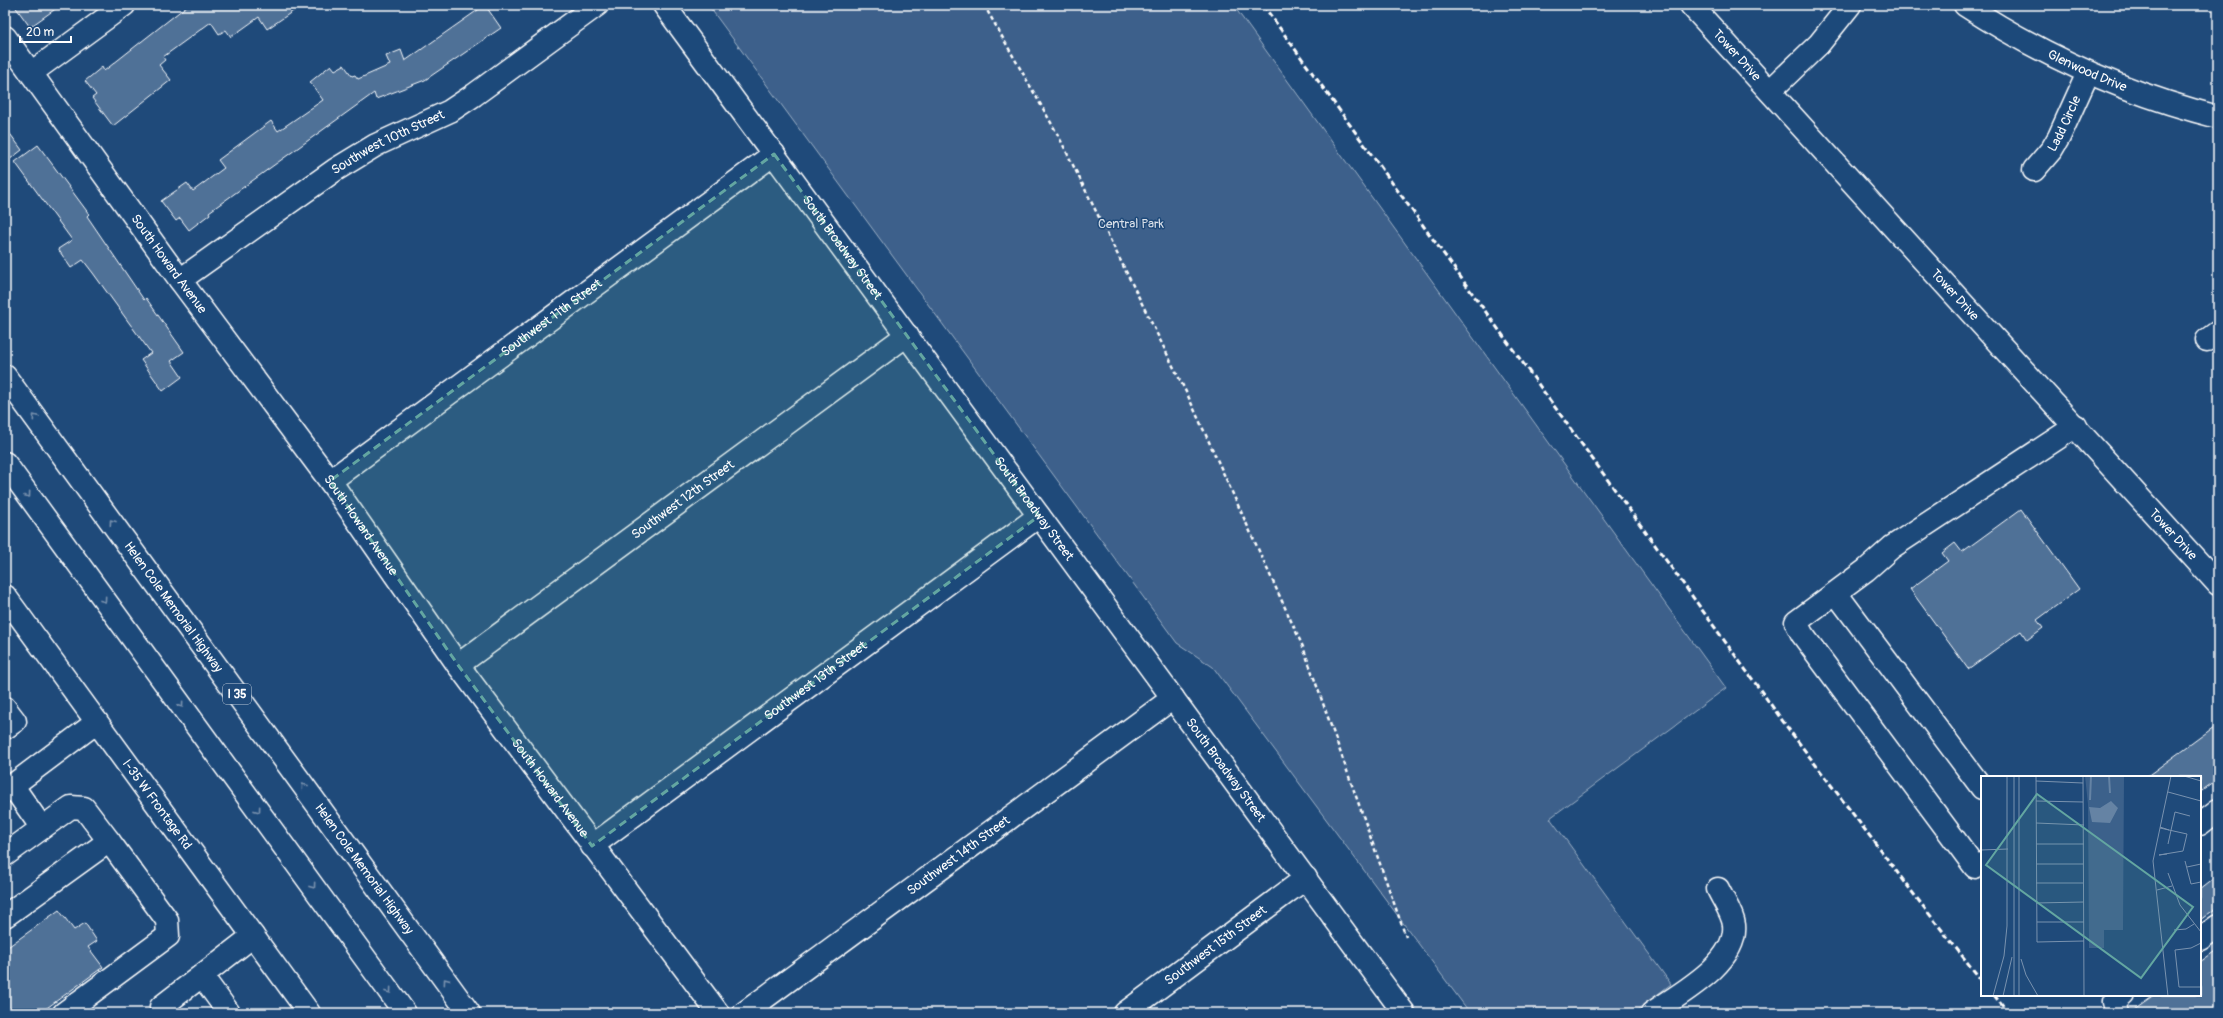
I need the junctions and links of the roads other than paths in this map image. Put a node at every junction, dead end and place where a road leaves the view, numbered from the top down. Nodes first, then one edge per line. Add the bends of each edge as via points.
1 (124, 5) edge
2 (597, 5) edge
3 (664, 5) edge
4 (1691, 5) edge
5 (1850, 5) edge
6 (1965, 5) edge
7 (5, 37) edge
8 (31, 73) junction
9 (2088, 73) junction
10 (1770, 91) junction
11 (2218, 117) edge
12 (774, 154) junction
13 (2034, 170) dead end
14 (180, 280) junction
15 (907, 335) junction
16 (5, 376) edge
17 (2076, 426) junction
18 (5, 463) edge
19 (330, 481) junction
20 (1040, 516) junction
21 (2218, 584) edge
22 (1836, 593) junction
23 (5, 596) edge
24 (458, 665) junction
25 (1173, 698) junction
26 (5, 708) edge
27 (97, 722) junction
28 (5, 728) edge
29 (1981, 787) edge
30 (9, 788) edge
31 (2218, 810) edge
32 (2201, 823) edge
33 (42, 828) junction
34 (109, 841) junction
35 (592, 846) junction
36 (5, 855) edge
37 (1981, 864) edge
38 (1306, 878) junction
39 (1718, 889) dead end
40 (5, 916) edge
41 (2218, 926) edge
42 (253, 936) junction
43 (2201, 938) edge
44 (202, 976) junction
45 (2122, 996) edge
46 (64, 1013) edge
47 (166, 1013) edge
48 (229, 1013) edge
49 (309, 1013) edge
50 (406, 1013) edge
51 (469, 1013) edge
52 (718, 1013) edge
53 (744, 1013) edge
54 (1125, 1013) edge
55 (1404, 1013) edge
56 (1652, 1013) edge
57 (2117, 1013) edge

1 - 8 main road
2 - 14 main road, Southwest 10th Street via 450,111 376,145 334,170
3 - 12 main road, South Broadway Street
4 - 10 main road, Tower Drive
5 - 10 main road via 1819,44
6 - 9 main road, Glenwood Drive via 2044,52
7 - 8 main road, South Howard Avenue
8 - 14 main road, South Howard Avenue
9 - 11 main road, Glenwood Drive via 2184,108
9 - 13 main road, Ladd Circle via 2059,137
10 - 17 main road, Tower Drive
12 - 15 main road, South Broadway Street
12 - 19 main road, Southwest 11th Street
14 - 19 main road, South Howard Avenue
15 - 20 main road, South Broadway Street
15 - 24 main road, Southwest 12th Street
51 -> 16 main road, Helen Cole Memorial Highway / I 35
17 - 21 main road, Tower Drive
17 - 22 main road via 1892,547
18 -> 50 main road
19 - 24 main road, South Howard Avenue
20 - 25 main road, South Broadway Street
20 - 35 main road, Southwest 13th Street
22 - 29 main road
22 - 37 main road via 1796,622 1802,634 1975,867
23 - 27 main road, I-35 W Frontage Rd
24 - 35 main road, South Howard Avenue
25 - 38 main road, South Broadway Street
25 - 53 main road, Southwest 14th Street
26 - 28 main road via 15,721
27 - 30 main road
27 - 42 main road, I-35 W Frontage Rd
30 - 33 main road
31 - 32 main road
33 - 34 main road via 71,807 84,808
33 - 36 main road
34 - 40 main road
34 - 46 main road via 167,920 168,936
35 - 52 main road, South Howard Avenue
38 - 54 main road, Southwest 15th Street
38 - 55 main road, South Broadway Street
39 - 56 main road via 1734,923 1735,933 1731,946 1723,960
41 - 43 main road
42 - 44 main road
42 - 49 main road, I-35 W Frontage Rd
44 - 47 main road via 161,1007
44 - 48 main road
45 - 57 main road via 2114,1002

